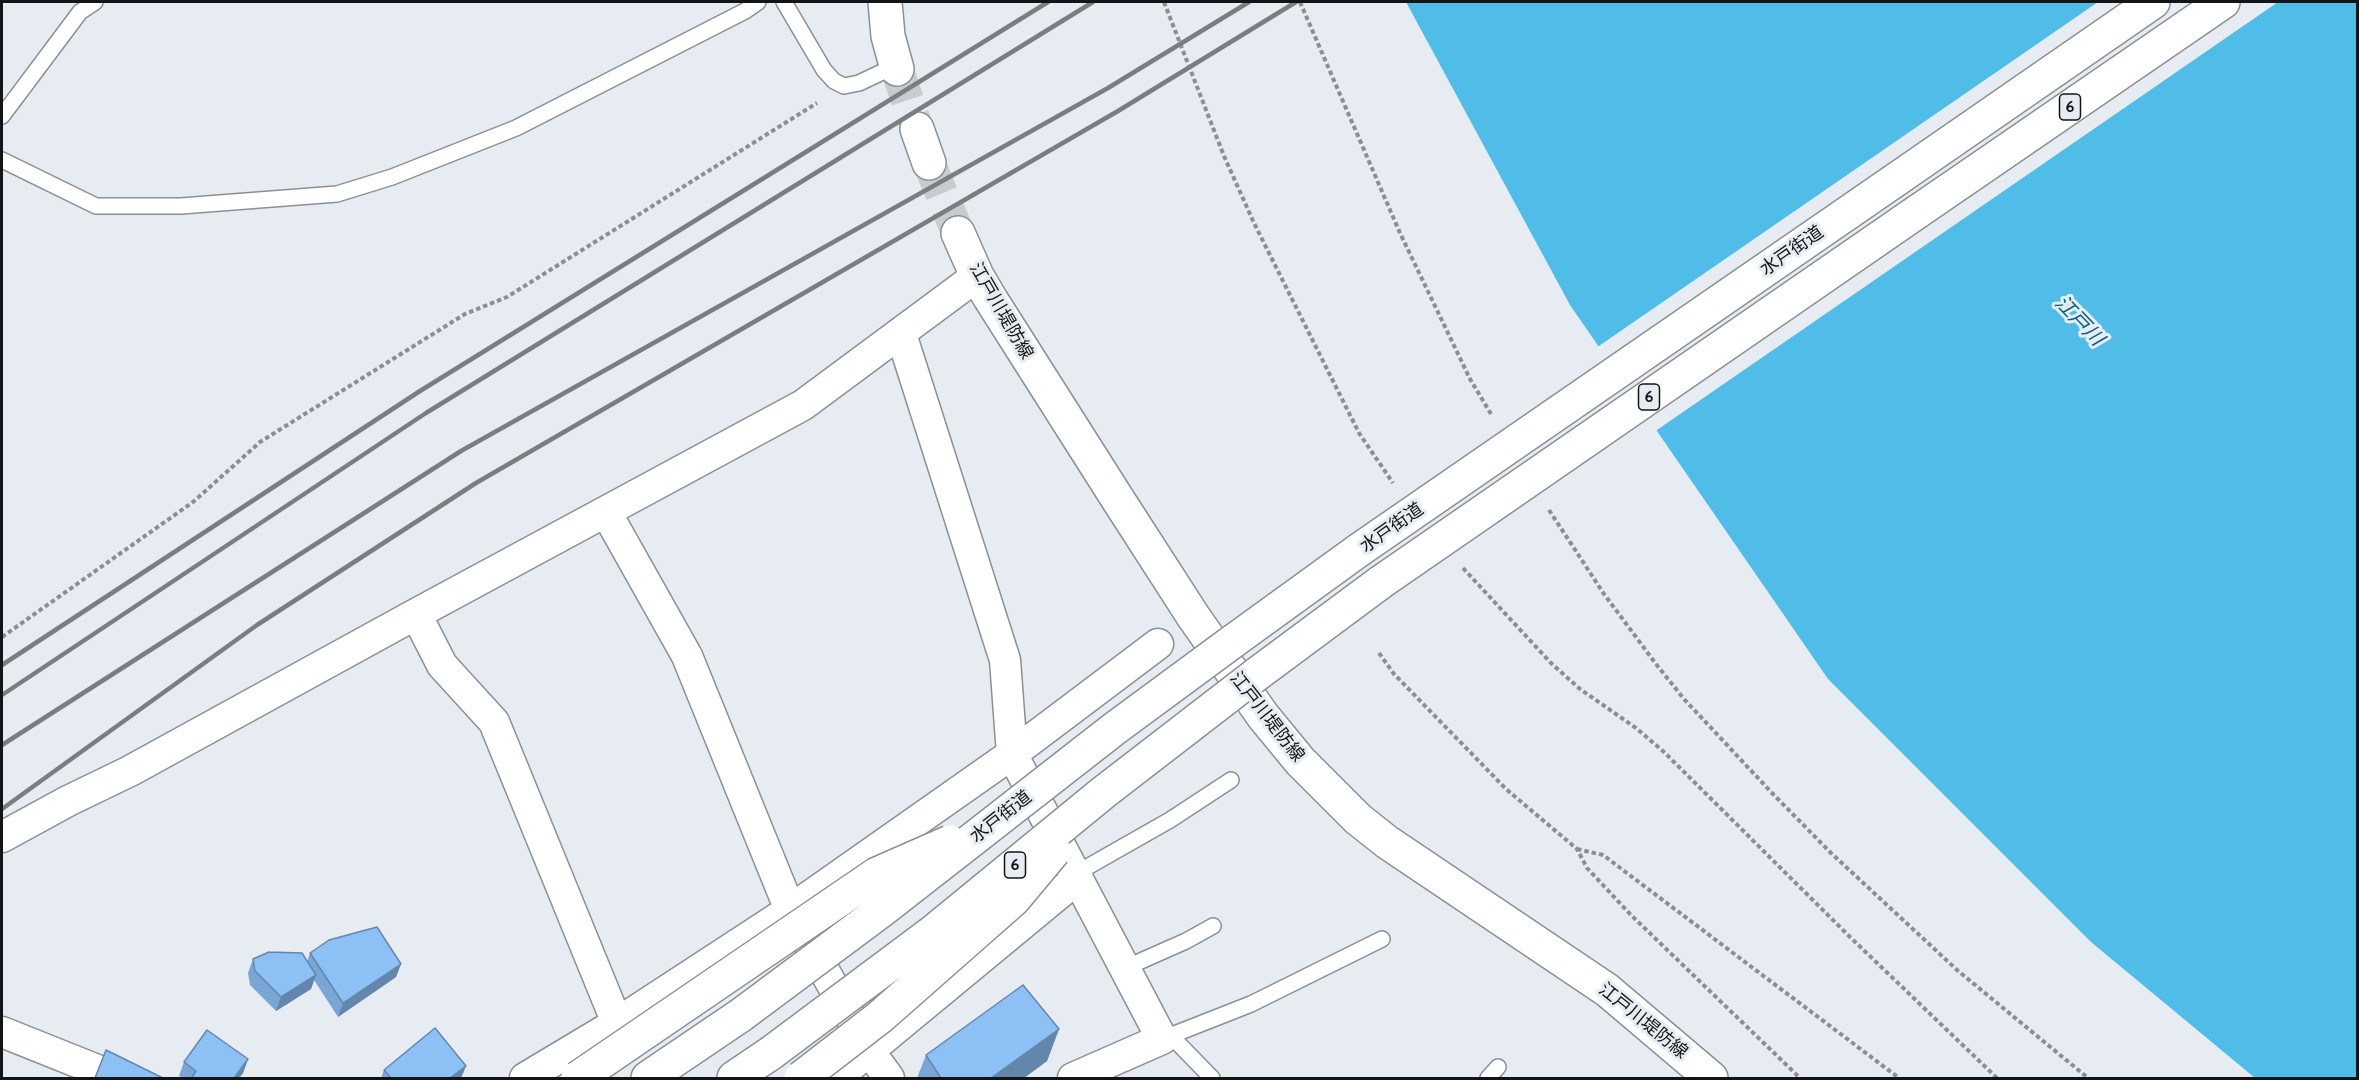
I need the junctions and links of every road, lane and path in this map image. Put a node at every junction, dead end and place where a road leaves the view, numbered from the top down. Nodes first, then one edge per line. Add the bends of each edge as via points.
1 (95, 2) edge
2 (758, 2) edge
3 (784, 2) edge
4 (885, 2) edge
5 (1164, 2) edge
6 (1300, 2) edge
7 (2153, 2) edge
8 (2223, 2) edge
9 (896, 67) joint
10 (844, 86) junction
11 (2, 116) edge
12 (917, 129) tunnel mouth
13 (2, 160) edge
14 (929, 163) tunnel mouth
15 (958, 233) tunnel mouth
16 (977, 276) junction
17 (901, 334) junction
18 (1494, 419) dead end
19 (1396, 487) dead end
20 (1547, 507) dead end
21 (606, 512) junction
22 (1459, 564) dead end
23 (416, 614) junction
24 (2, 638) edge
25 (1158, 644) dead end
26 (1379, 653) dead end
27 (1012, 754) junction
28 (1231, 780) dead end
29 (1104, 792) junction
30 (995, 822) junction
31 (2, 837) edge
32 (1577, 849) junction
33 (1076, 876) junction
34 (790, 910) junction
35 (1213, 926) dead end
36 (1382, 939) dead end
37 (1125, 968) junction
38 (617, 1023) junction
39 (2, 1032) edge
40 (1166, 1037) junction
41 (870, 1052) junction
42 (117, 1078) edge
43 (525, 1078) edge
44 (578, 1078) edge
45 (648, 1078) edge
46 (734, 1078) edge
47 (801, 1078) edge
48 (836, 1078) edge
49 (890, 1078) edge
50 (1073, 1078) edge
51 (1212, 1078) edge
52 (1711, 1078) edge
53 (1800, 1078) edge
54 (1899, 1078) edge
55 (1997, 1078) edge
56 (2088, 1078) edge

1 - 11 lane via 80,12
2 - 13 lane via 516,128 392,177 337,194 181,206 96,206
3 - 10 lane via 824,69
4 - 9 main road
5 - 19 path via 1254,223 1359,433
6 - 18 path via 1400,233 1470,380
7 - 30 main road, 水戸街道 / 6, bridge via 1359,550
8 - 29 main road, 6, bridge via 1381,582
9 - 10 lane
10 - 24 path via 507,297 465,314 260,442 193,502
12 - 14 main road
15 - 16 main road, 江戸川堤防線
16 - 17 street
16 - 52 main road, 江戸川堤防線 via 1193,616 1263,716 1300,760 1358,819 1387,842 1607,990
17 - 21 street via 804,405
17 - 27 street via 1005,660
20 - 56 path via 1656,664 1764,784 1831,853 1957,970
21 - 23 street
21 - 34 street via 687,656
22 - 55 path via 1551,663 1664,752
23 - 31 street
23 - 38 street via 442,665 494,722
25 - 27 street
26 - 32 path via 1394,674 1506,789
27 - 33 street
27 - 34 street
28 - 33 lane
29 - 46 main road, 6, bridge via 933,932
29 - 47 main road, bridge via 1014,899 880,1017
30 - 44 main road, bridge via 877,874
30 - 45 main road, 水戸街道 / 6, bridge via 741,1015
32 - 53 path via 1587,868 1631,915
32 - 54 path via 1602,855
33 - 37 street
33 - 41 street
34 - 38 street
34 - 41 street
35 - 37 lane
36 - 40 lane via 1251,1004
37 - 40 street
38 - 43 street
39 - 42 street
40 - 50 street
40 - 51 lane
41 - 48 street
41 - 49 street

